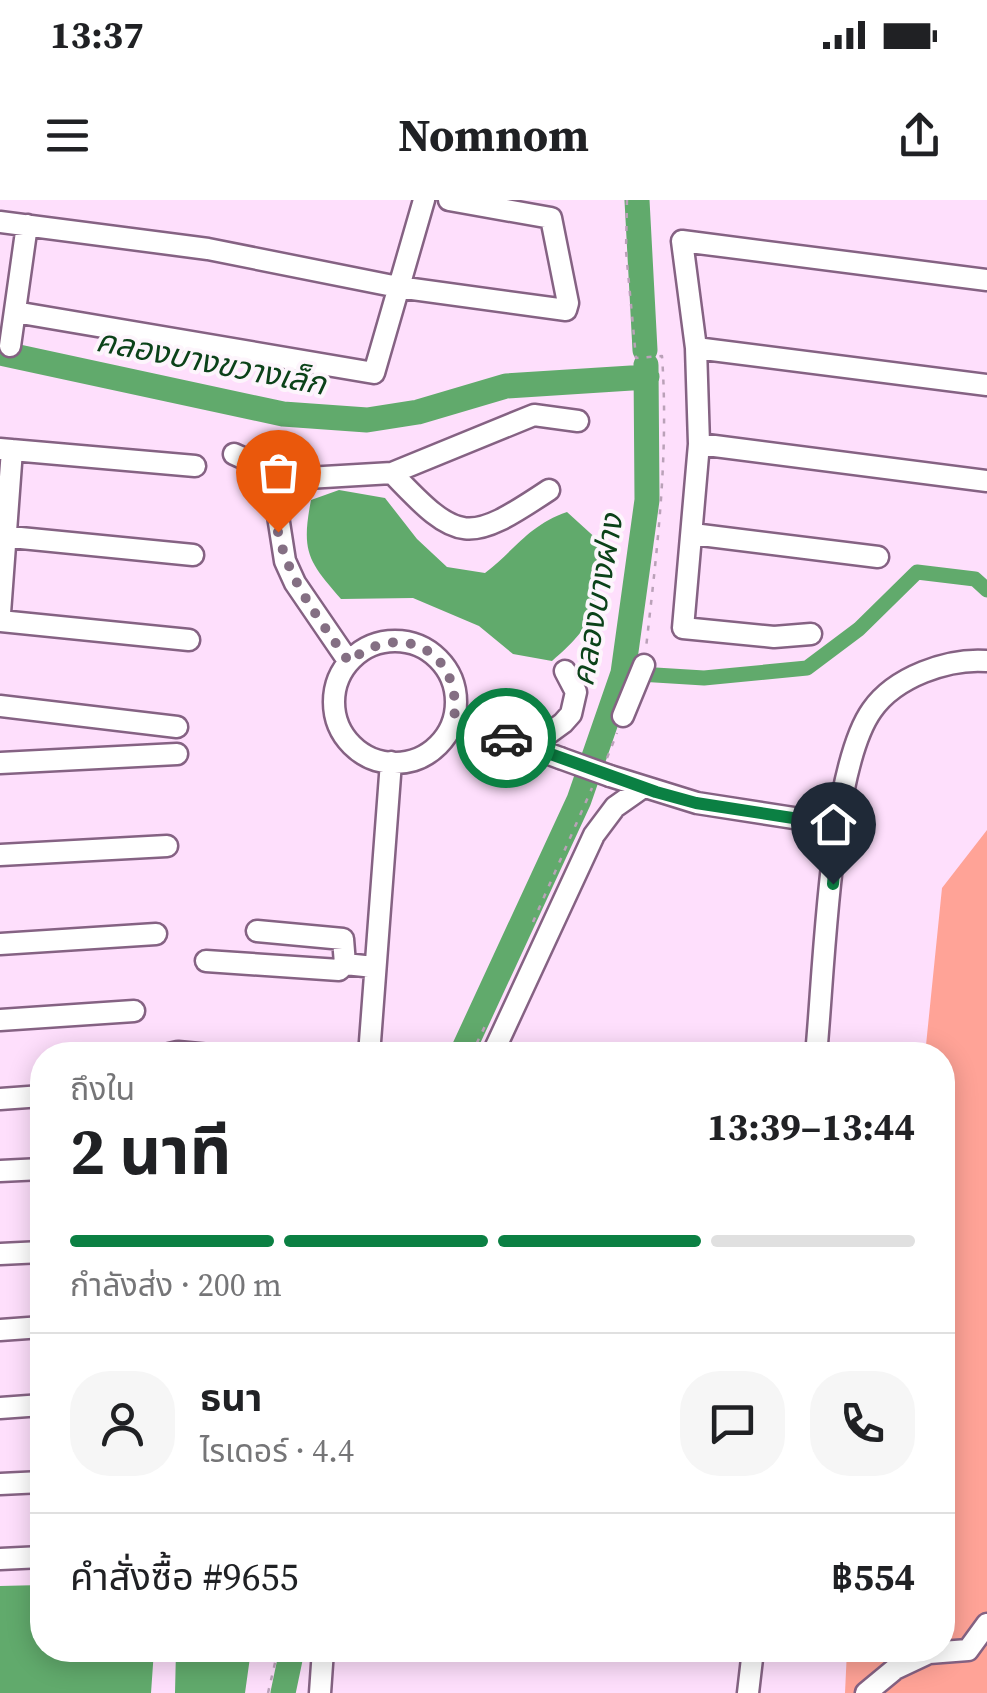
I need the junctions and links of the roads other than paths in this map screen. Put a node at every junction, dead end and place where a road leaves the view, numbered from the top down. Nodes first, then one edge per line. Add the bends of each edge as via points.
1 (424, 200) edge
2 (448, 200) edge
3 (0, 222) edge
4 (27, 225) junction
5 (987, 280) edge
6 (398, 286) junction
7 (15, 312) junction
8 (10, 346) dead end
9 (696, 348) junction
10 (987, 385) edge
11 (578, 422) dead end
12 (699, 444) junction
13 (6, 450) edge
14 (234, 454) dead end
15 (195, 466) dead end
16 (392, 473) junction
17 (987, 481) edge
18 (296, 482) junction
19 (549, 490) dead end
20 (693, 534) junction
21 (3, 536) edge
22 (193, 555) dead end
23 (878, 557) dead end
24 (0, 613) edge
25 (0, 621) edge
26 (811, 634) dead end
27 (189, 640) dead end
28 (987, 661) edge
29 (349, 662) junction
30 (644, 665) road end
31 (565, 671) dead end
32 (0, 706) edge
33 (623, 716) road end
34 (454, 719) junction
35 (177, 726) dead end
36 (530, 747) junction
37 (177, 754) dead end
38 (391, 762) junction
39 (0, 763) edge
40 (642, 788) junction
41 (838, 825) junction
42 (167, 846) dead end
43 (0, 855) edge
44 (257, 932) dead end
45 (156, 934) dead end
46 (0, 944) edge
47 (206, 961) dead end
48 (345, 964) junction
49 (374, 966) junction
50 (134, 1012) dead end
51 (0, 1020) edge
52 (370, 1042) edge
53 (498, 1042) edge
54 (817, 1042) edge
55 (30, 1097) edge
56 (0, 1100) edge
57 (30, 1170) edge
58 (0, 1171) edge
59 (30, 1253) edge
60 (0, 1254) edge
61 (30, 1329) edge
62 (0, 1330) edge
63 (30, 1406) edge
64 (0, 1408) edge
65 (30, 1483) edge
66 (0, 1484) edge
67 (30, 1558) edge
68 (0, 1559) edge
69 (987, 1624) edge
70 (955, 1651) edge
71 (322, 1662) edge
72 (752, 1662) edge
73 (910, 1662) edge
74 (320, 1693) edge
75 (748, 1693) edge
76 (866, 1693) edge

1 - 6 street
2 - 6 street via 551,218 566,310
3 - 4 street
4 - 6 street via 208,249
4 - 7 street
5 - 9 street via 682,241
6 - 7 street via 378,368 368,374
7 - 8 street
9 - 10 street
9 - 12 street
11 - 16 street via 549,416 518,420
12 - 17 street
12 - 20 street
13 - 15 street
13 - 21 street
14 - 18 street
16 - 18 street
16 - 19 street via 430,513 474,529 499,524
18 - 29 street via 278,516 285,561
20 - 23 street
20 - 26 street via 683,628
21 - 22 street
21 - 24 street
25 - 27 street
28 - 41 street via 912,677 872,709 855,742
29 - 34 street via 380,643 416,645 432,654 453,683
29 - 38 street via 334,697 336,716 356,748
30 - 33 street
31 - 36 street via 576,692 571,714
32 - 35 street
34 - 36 street
34 - 38 street via 430,752
36 - 40 street, bridge
37 - 39 street
38 - 49 street
40 - 41 street
40 - 53 street via 615,807 594,836
41 - 54 street
42 - 43 street
44 - 48 street via 343,939
45 - 46 street
47 - 48 street via 320,971
48 - 49 street
49 - 52 street
50 - 51 street
55 - 56 street
57 - 58 street
59 - 60 street
61 - 62 street
63 - 64 street
65 - 66 street
67 - 68 street
69 - 70 street via 968,1650
71 - 74 street
72 - 75 street
73 - 76 street

